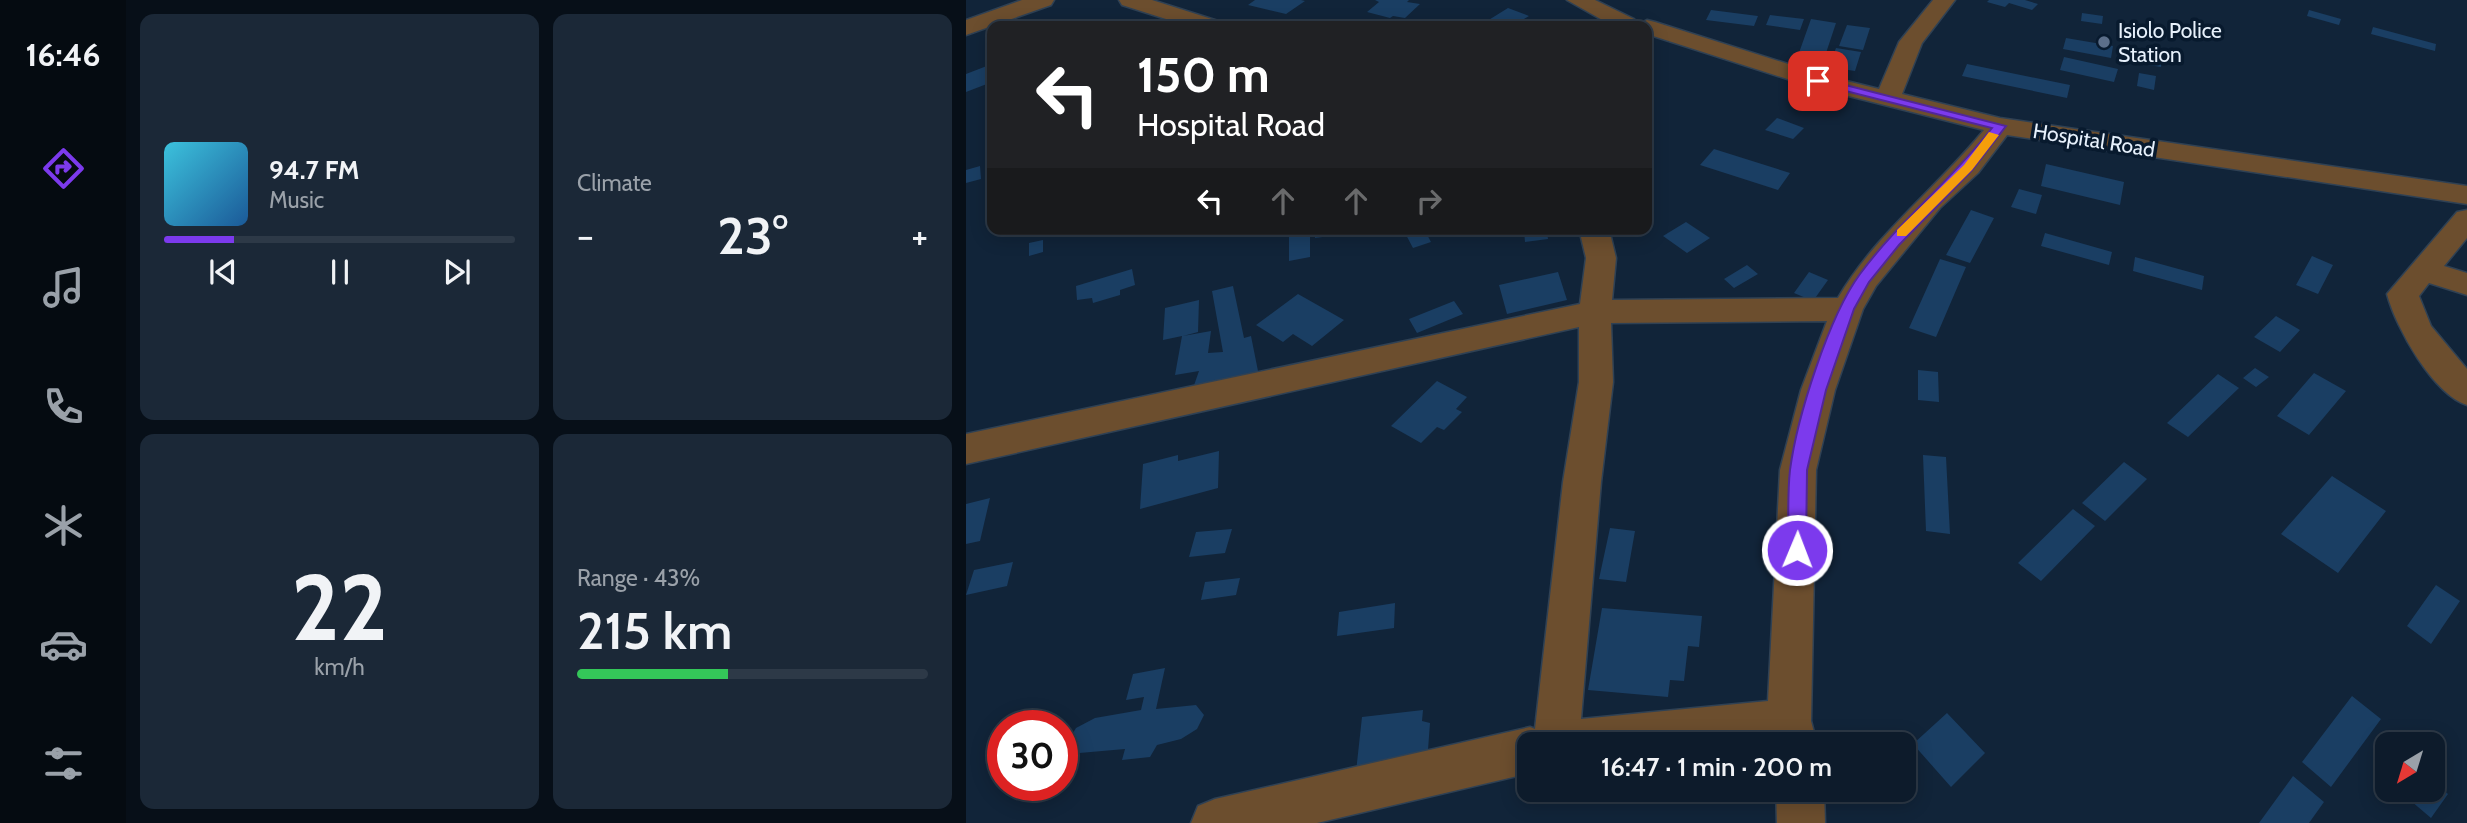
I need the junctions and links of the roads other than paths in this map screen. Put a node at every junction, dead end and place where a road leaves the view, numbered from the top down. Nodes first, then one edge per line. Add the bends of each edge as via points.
1 (1043, 0) edge
2 (1130, 0) edge
3 (1578, 0) edge
4 (1944, 0) edge
5 (1195, 21) edge
6 (1623, 21) edge
7 (966, 28) edge
8 (1652, 31) edge
9 (1888, 97) junction
10 (2000, 126) junction
11 (2467, 195) edge
12 (2467, 219) edge
13 (1595, 235) edge
14 (2423, 270) junction
15 (2467, 284) edge
16 (1847, 309) junction
17 (1595, 312) junction
18 (2467, 391) edge
19 (966, 449) edge
20 (1557, 732) edge
21 (1792, 732) edge
22 (1517, 753) edge
23 (1800, 802) edge
24 (1215, 823) edge
25 (1801, 823) edge

1 - 7 street
2 - 5 street
3 - 6 street, Hospital Road
4 - 9 street via 1911,42
8 - 9 street, Hospital Road
9 - 10 street, Hospital Road
10 - 11 street, Hospital Road
10 - 16 street via 1968,167 1894,241
12 - 14 street
13 - 17 street via 1601,258
14 - 15 street
14 - 18 street via 2403,294 2406,312 2425,344
16 - 17 street
16 - 21 street via 1818,390 1798,470
17 - 19 street
17 - 20 street via 1596,382
22 - 24 street
23 - 25 street

